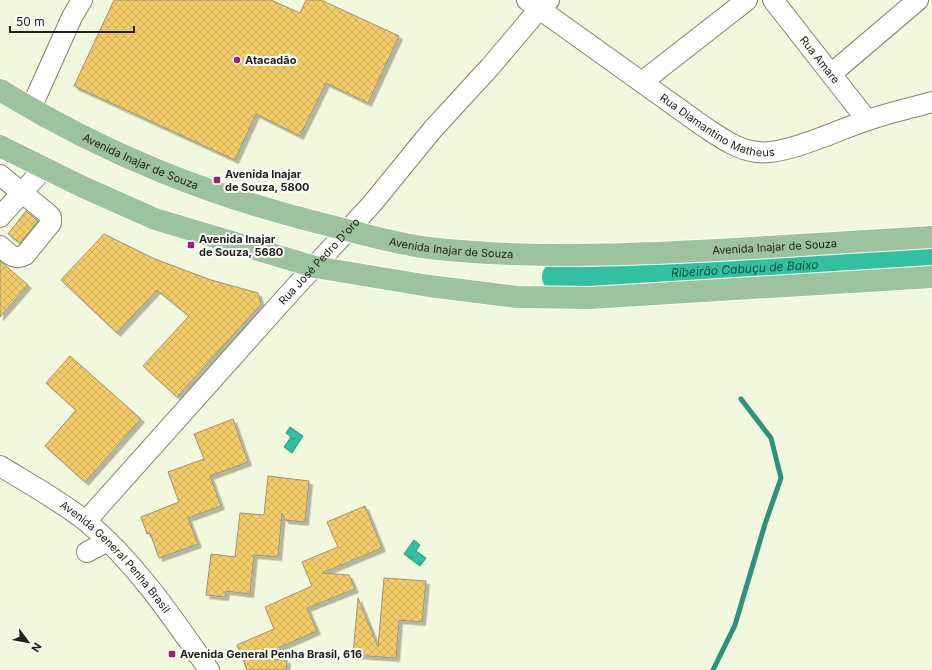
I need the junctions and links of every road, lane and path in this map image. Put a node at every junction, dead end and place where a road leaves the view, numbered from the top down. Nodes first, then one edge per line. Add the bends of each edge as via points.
1 (82, 0) edge
2 (748, 0) edge
3 (773, 0) edge
4 (918, 0) edge
5 (539, 3) edge
6 (831, 74) junction
7 (642, 82) junction
8 (0, 90) edge
9 (932, 102) edge
10 (31, 108) junction
11 (867, 120) junction
12 (0, 146) edge
13 (44, 168) junction
14 (0, 175) edge
15 (22, 192) junction
16 (0, 217) edge
17 (348, 230) junction
18 (932, 237) edge
19 (0, 246) edge
20 (315, 267) junction
21 (932, 276) edge
22 (0, 466) edge
23 (86, 521) junction
24 (108, 541) junction
25 (87, 552) dead end
26 (209, 670) edge

1 - 10 street
2 - 7 street
3 - 6 street, Rua Amare
4 - 6 street
5 - 7 street, Rua Diamantino Matheus
5 - 17 street, Rua José Pedro D'oro via 490,67 433,129
6 - 11 street, Rua Amare
7 - 11 street, Rua Diamantino Matheus via 729,143 758,153 777,151
8 - 10 main road, Avenida Inajar de Souza
9 - 11 street, Rua Diamantino Matheus
10 - 17 main road, Avenida Inajar de Souza via 123,157 176,179 287,216
12 - 13 main road
13 - 15 street
13 - 20 main road via 155,219
14 - 15 street
15 - 16 street
15 - 19 street via 51,217 51,223 21,258 11,256
17 - 18 main road, Avenida Inajar de Souza via 382,240 428,248 594,255
17 - 20 street, Rua José Pedro D'oro
20 - 21 main road via 429,286 517,297 556,298
20 - 23 street, Rua José Pedro D'oro
22 - 23 street, Avenida General Penha Brasil
23 - 24 street, Avenida General Penha Brasil
24 - 25 street
24 - 26 street, Avenida General Penha Brasil via 135,570

